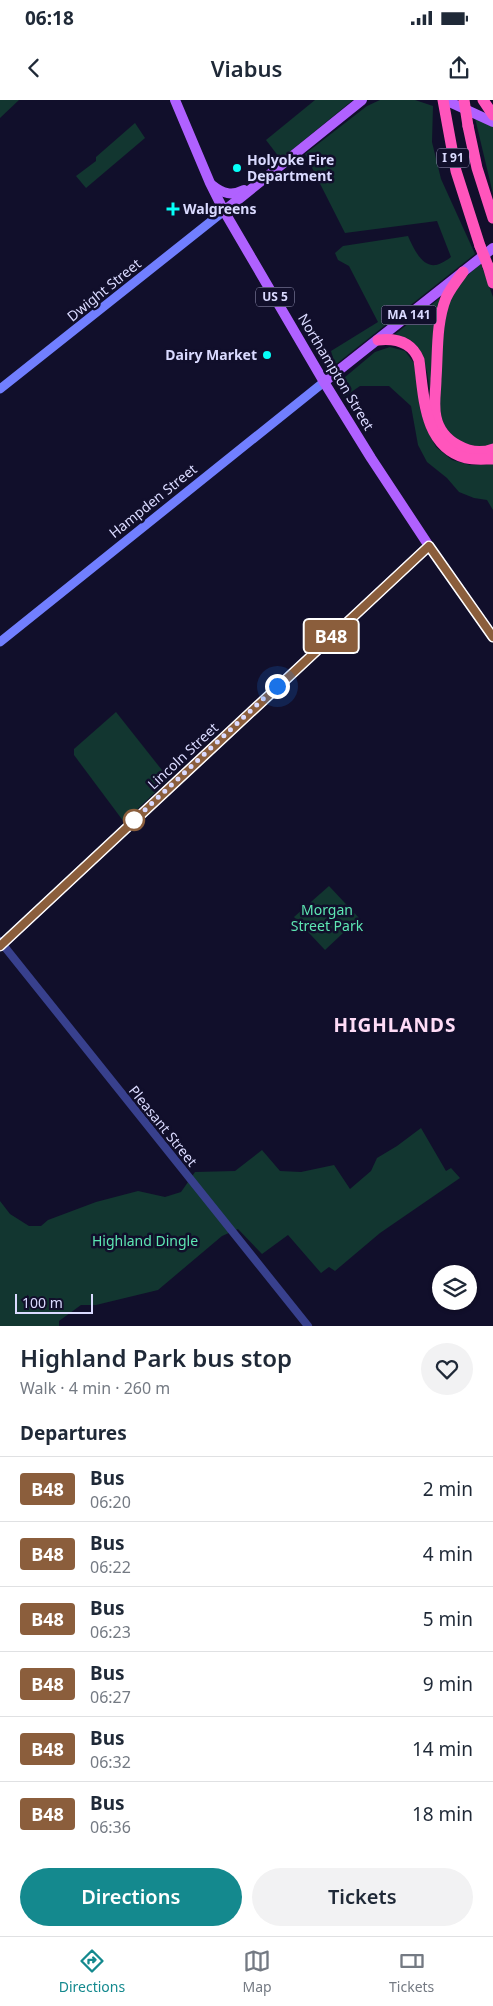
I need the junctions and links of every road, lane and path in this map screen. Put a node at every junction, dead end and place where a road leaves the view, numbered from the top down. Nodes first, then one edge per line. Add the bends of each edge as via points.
1 (175, 100) edge
2 (362, 100) edge
3 (464, 100) edge
4 (484, 102) edge
5 (444, 103) edge
6 (493, 115) edge
7 (493, 122) edge
8 (210, 183) junction
9 (256, 184) junction
10 (224, 211) junction
11 (493, 218) edge
12 (493, 248) edge
13 (463, 272) junction
14 (490, 272) edge
15 (493, 283) edge
16 (378, 340) junction
17 (324, 382) junction
18 (0, 389) edge
19 (493, 449) edge
20 (493, 459) edge
21 (429, 546) junction
22 (493, 637) edge
23 (0, 642) edge
24 (1, 943) edge
25 (308, 1326) edge

1 - 8 main road, Northampton Street / US 5
2 - 9 main road
3 - 11 highway, I 91, bridge via 477,168
4 - 6 highway
5 - 7 main road
5 - 14 highway, I 91, bridge via 456,171
8 - 9 main road via 228,194
8 - 10 main road, Northampton Street / US 5
9 - 10 main road
10 - 17 main road, Northampton Street / US 5
10 - 18 main road, Dwight Street
12 - 13 main road, MA 141
13 - 16 main road, MA 141
13 - 19 highway via 446,298 440,322 435,416 442,432 454,444 472,451
14 - 15 highway
16 - 17 main road, MA 141
16 - 20 highway via 400,340 416,353 428,420 441,443 452,452 468,458
17 - 21 main road, Northampton Street / US 5
17 - 23 main road, Hampden Street / MA 141
21 - 22 main road, US 5
21 - 24 main road, Lincoln Street
24 - 25 street, Pleasant Street

